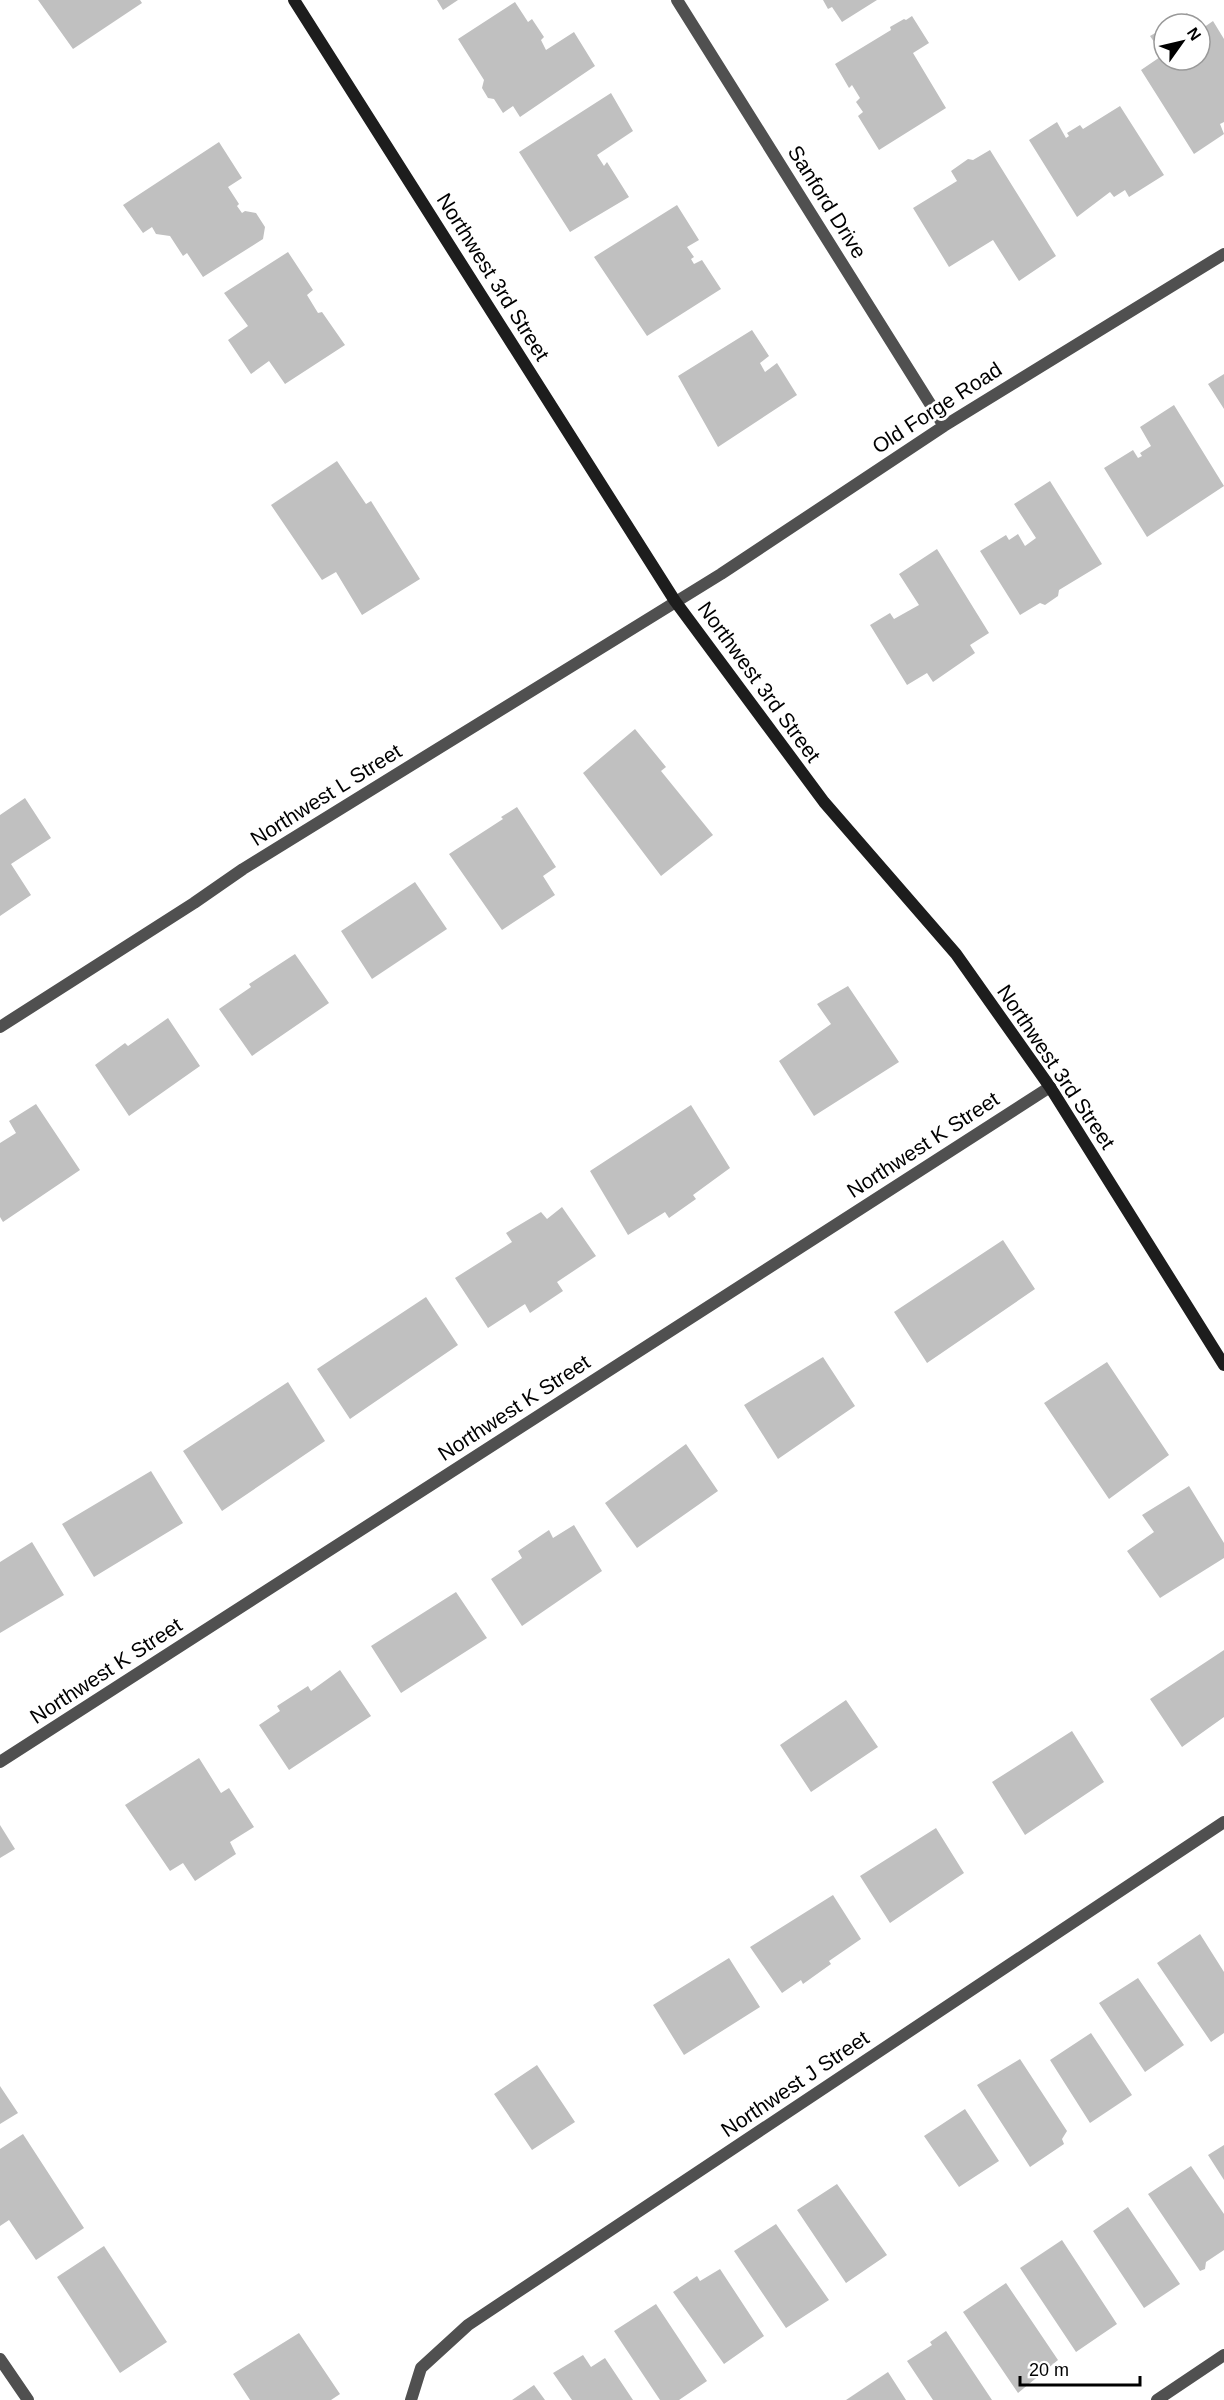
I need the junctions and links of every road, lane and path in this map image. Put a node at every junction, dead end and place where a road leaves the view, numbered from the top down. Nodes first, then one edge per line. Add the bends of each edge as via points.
1 (294, 0) edge
2 (677, 0) edge
3 (1224, 254) edge
4 (944, 426) junction
5 (675, 601) junction
6 (0, 1027) edge
7 (1050, 1087) junction
8 (1224, 1365) edge
9 (0, 1762) edge
10 (1224, 1822) edge
11 (1224, 2355) edge
12 (0, 2359) edge
13 (28, 2400) edge
14 (411, 2400) edge
15 (1157, 2400) edge

1 - 5 street, Northwest 3rd Street
2 - 4 street, Sanford Drive
3 - 4 street, Old Forge Road
4 - 5 street, Old Forge Road
5 - 6 street, Northwest L Street via 243,869
5 - 7 street, Northwest 3rd Street via 824,802 956,954
7 - 8 street, Northwest 3rd Street
7 - 9 street, Northwest K Street
10 - 14 street, Northwest J Street via 468,2325 421,2368
11 - 15 street
12 - 13 street

